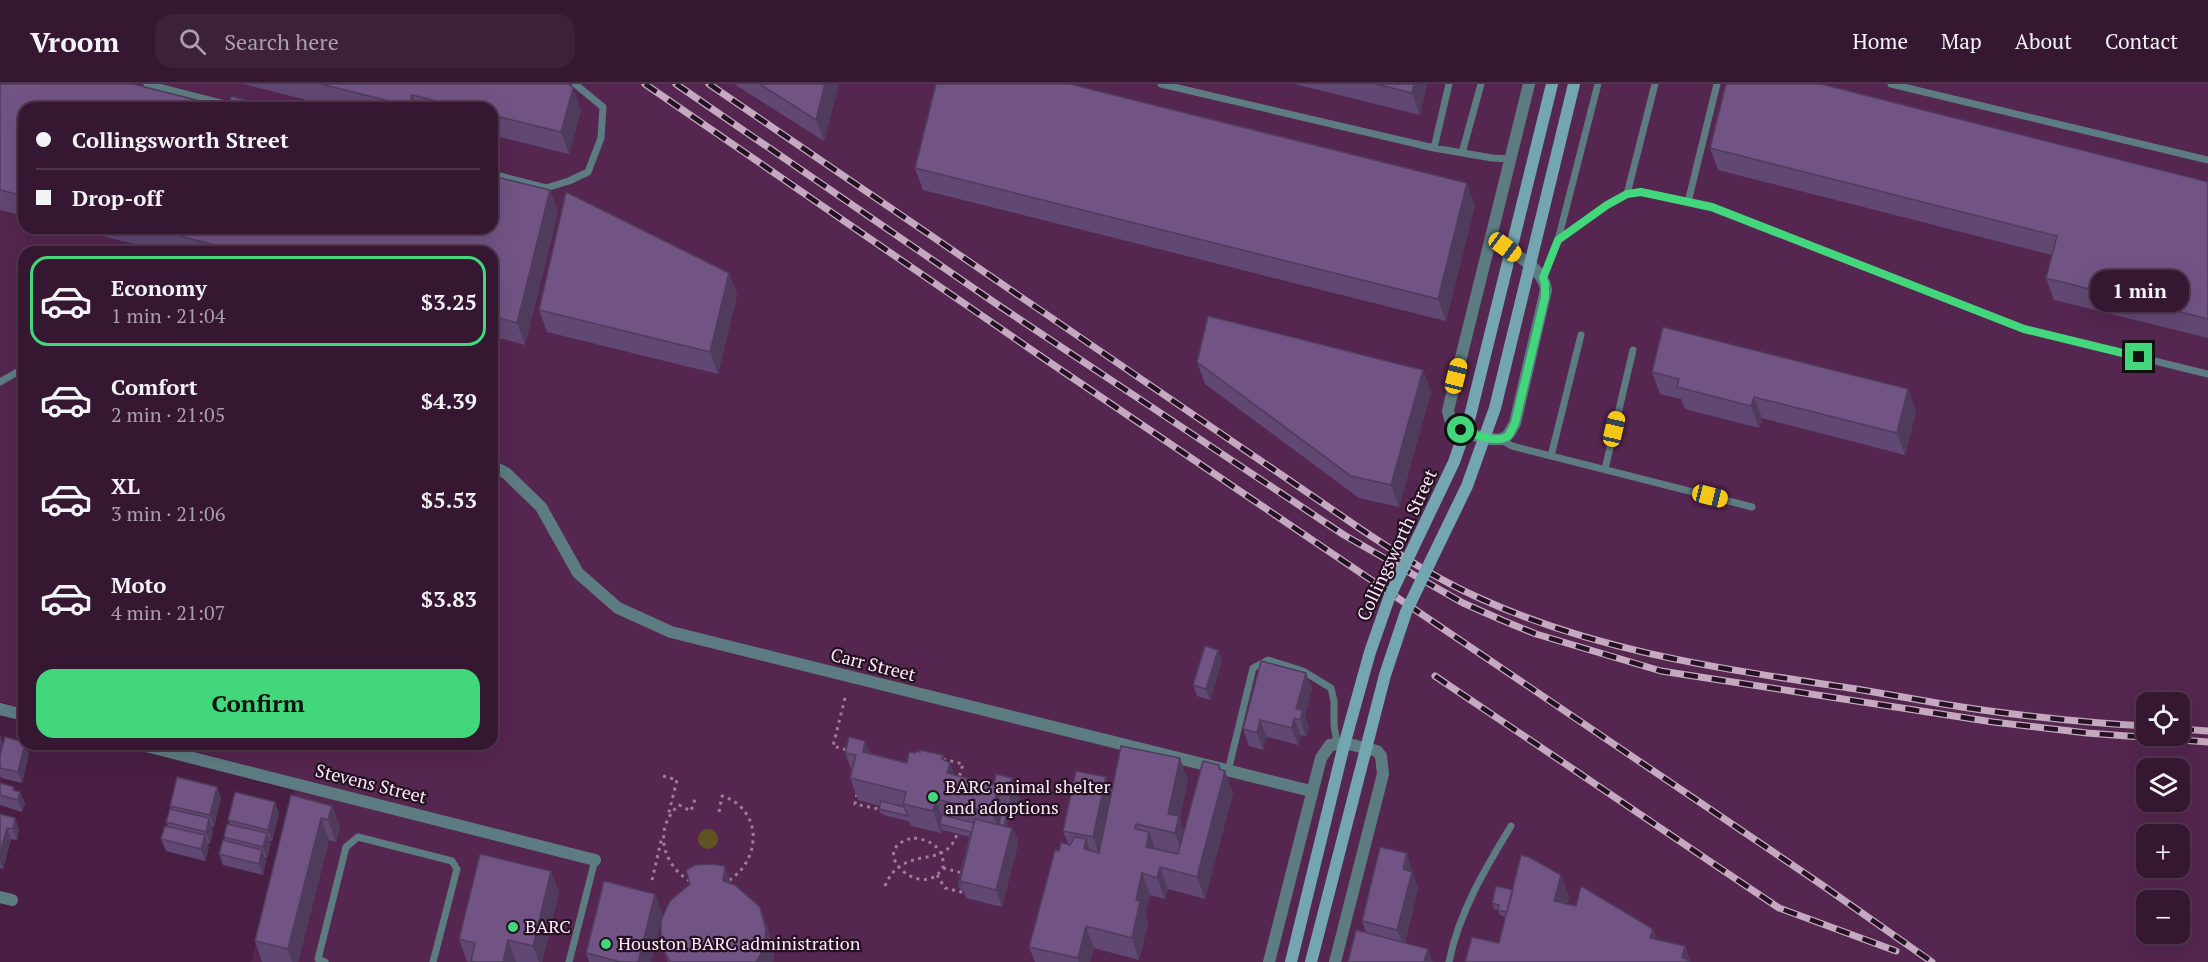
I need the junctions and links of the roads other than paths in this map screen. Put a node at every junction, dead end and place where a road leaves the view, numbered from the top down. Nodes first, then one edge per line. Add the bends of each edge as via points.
1 (147, 84) edge
2 (574, 84) edge
3 (1161, 84) edge
4 (1449, 84) edge
5 (1481, 84) edge
6 (1529, 84) edge
7 (1552, 84) edge
8 (1574, 84) edge
9 (1598, 84) edge
10 (1655, 84) edge
11 (1718, 84) edge
12 (1891, 84) edge
13 (217, 102) edge
14 (1434, 148) junction
15 (1462, 153) junction
16 (1511, 159) junction
17 (2208, 160) edge
18 (498, 176) edge
19 (1627, 194) junction
20 (1688, 202) junction
21 (1558, 240) junction
22 (1490, 244) junction
23 (1543, 278) junction
24 (1581, 335) dead end
25 (1633, 350) dead end
26 (18, 370) edge
27 (2208, 374) edge
28 (0, 382) edge
29 (1501, 440) junction
30 (1551, 456) junction
31 (498, 469) edge
32 (1605, 469) junction
33 (1752, 507) dead end
34 (0, 709) edge
35 (18, 714) edge
36 (1337, 743) junction
37 (162, 750) edge
38 (1228, 771) junction
39 (1311, 792) junction
40 (1511, 826) dead end
41 (595, 860) joint
42 (325, 962) edge
43 (433, 962) edge
44 (569, 962) edge
45 (1269, 962) edge
46 (1291, 962) edge
47 (1311, 962) edge
48 (1335, 962) edge
49 (1449, 962) edge

1 - 13 lane
2 - 18 lane via 603,107 601,138 588,172 546,188
3 - 14 lane
4 - 14 lane
5 - 15 lane
6 - 16 street
7 - 46 main road, Collingsworth Street, bridge via 1470,416 1450,473 1389,598 1370,652
8 - 47 main road, Collingsworth Street, bridge via 1495,408 1467,486 1406,612 1385,675
9 - 21 lane
10 - 19 lane
11 - 20 lane
12 - 17 lane
14 - 15 lane
15 - 16 lane
16 - 22 street
19 - 20 lane via 1641,192
19 - 21 lane
20 - 27 lane via 1712,207 2024,329
21 - 23 lane
22 - 23 street via 1505,247
22 - 29 street via 1448,411 1451,423 1461,430
23 - 29 street via 1545,297 1515,423
24 - 30 lane
25 - 32 lane
26 - 28 lane
29 - 30 lane
30 - 32 lane
31 - 38 street, Carr Street via 541,507 578,573 618,608 671,632
32 - 33 lane
34 - 35 street
36 - 38 lane via 1331,688 1303,671 1268,660 1253,668
36 - 39 street via 1325,750
36 - 48 street via 1377,752 1383,774
37 - 41 street, Stevens Street
38 - 39 street, Carr Street
39 - 45 street
40 - 49 lane via 1477,881
41 - 44 lane
42 - 43 lane via 318,959 346,847 358,837 452,861 457,869

